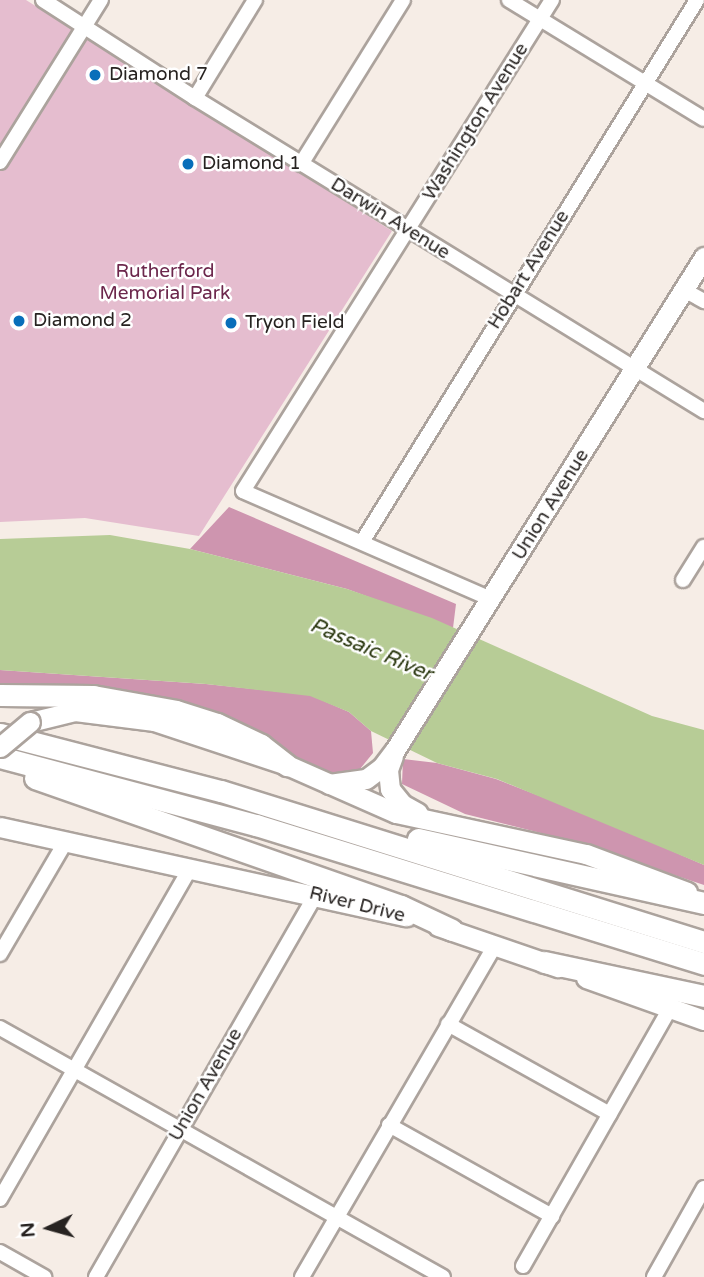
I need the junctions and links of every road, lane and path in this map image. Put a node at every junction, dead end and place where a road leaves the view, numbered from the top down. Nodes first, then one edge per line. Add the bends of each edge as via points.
1 (43, 0) edge
2 (101, 0) edge
3 (255, 0) edge
4 (404, 0) edge
5 (509, 0) edge
6 (552, 0) edge
7 (697, 0) edge
8 (540, 19) junction
9 (85, 26) junction
10 (645, 83) junction
11 (195, 98) junction
12 (704, 119) edge
13 (0, 162) edge
14 (301, 164) junction
15 (409, 230) junction
16 (704, 257) edge
17 (684, 290) junction
18 (513, 294) junction
19 (704, 301) edge
20 (634, 370) junction
21 (704, 411) edge
22 (362, 542) junction
23 (704, 547) edge
24 (683, 580) dead end
25 (491, 599) junction
26 (0, 695) edge
27 (30, 722) junction
28 (0, 736) edge
29 (0, 747) edge
30 (395, 750) junction
31 (0, 757) edge
32 (287, 765) junction
33 (0, 766) edge
34 (325, 784) junction
35 (0, 814) edge
36 (299, 815) junction
37 (0, 827) edge
38 (461, 829) junction
39 (30, 834) junction
40 (66, 841) junction
41 (190, 869) junction
42 (316, 894) junction
43 (704, 901) edge
44 (452, 930) junction
45 (704, 942) edge
46 (495, 945) junction
47 (0, 954) edge
48 (544, 962) junction
49 (704, 964) edge
50 (704, 996) edge
51 (670, 1008) junction
52 (704, 1020) edge
53 (449, 1024) junction
54 (0, 1028) edge
55 (74, 1069) junction
56 (610, 1114) junction
57 (389, 1125) junction
58 (180, 1129) junction
59 (704, 1188) edge
60 (0, 1199) edge
61 (552, 1216) junction
62 (337, 1217) junction
63 (0, 1252) edge
64 (523, 1266) dead end
65 (44, 1277) edge
66 (96, 1277) edge
67 (302, 1277) edge
68 (443, 1277) edge
69 (654, 1277) edge

1 - 9 street, Darwin Avenue
2 - 9 street
3 - 11 street
4 - 14 street
5 - 8 street
6 - 8 street, Washington Avenue
7 - 10 street, Hobart Avenue
8 - 10 street
8 - 15 street, Washington Avenue
9 - 11 street, Darwin Avenue
9 - 13 street
10 - 12 street
10 - 18 street, Hobart Avenue
11 - 14 street, Darwin Avenue
14 - 15 street, Darwin Avenue
15 - 18 street, Darwin Avenue
15 - 22 street, Washington Avenue via 243,491
16 - 17 main road, Union Avenue
17 - 19 street
17 - 20 main road, Union Avenue
18 - 20 street, Darwin Avenue
18 - 22 street, Hobart Avenue
20 - 21 street, Darwin Avenue
20 - 25 main road, Union Avenue
22 - 25 street
23 - 24 street
25 - 30 main road, Union Avenue
26 - 32 highway via 93,696 176,711 261,745
27 - 28 main road, bridge
27 - 29 main road, bridge
27 - 32 main road via 75,711 131,716
28 - 36 highway via 152,771
30 - 34 main road via 366,779
30 - 38 main road via 388,780 394,797 411,809
31 - 49 highway via 256,825
32 - 34 main road
33 - 44 highway via 401,906
34 - 38 main road via 396,813
35 - 39 main road
36 - 43 highway
36 - 45 highway
37 - 39 main road, River Drive
38 - 43 main road via 586,854
39 - 40 main road, River Drive
40 - 41 main road, River Drive
40 - 47 street
41 - 42 main road, River Drive
41 - 55 street
42 - 44 main road, River Drive
42 - 58 street, Union Avenue
44 - 46 main road, River Drive
46 - 48 main road, River Drive
46 - 53 street
48 - 50 highway
48 - 51 main road, River Drive
51 - 52 main road, River Drive
51 - 56 street
53 - 56 street
53 - 57 street
54 - 55 street
55 - 58 street
55 - 60 street
56 - 61 street
57 - 61 street
57 - 62 street
58 - 62 street
58 - 66 street, Union Avenue
59 - 69 street
61 - 64 street
62 - 67 street
62 - 68 street
63 - 65 street

